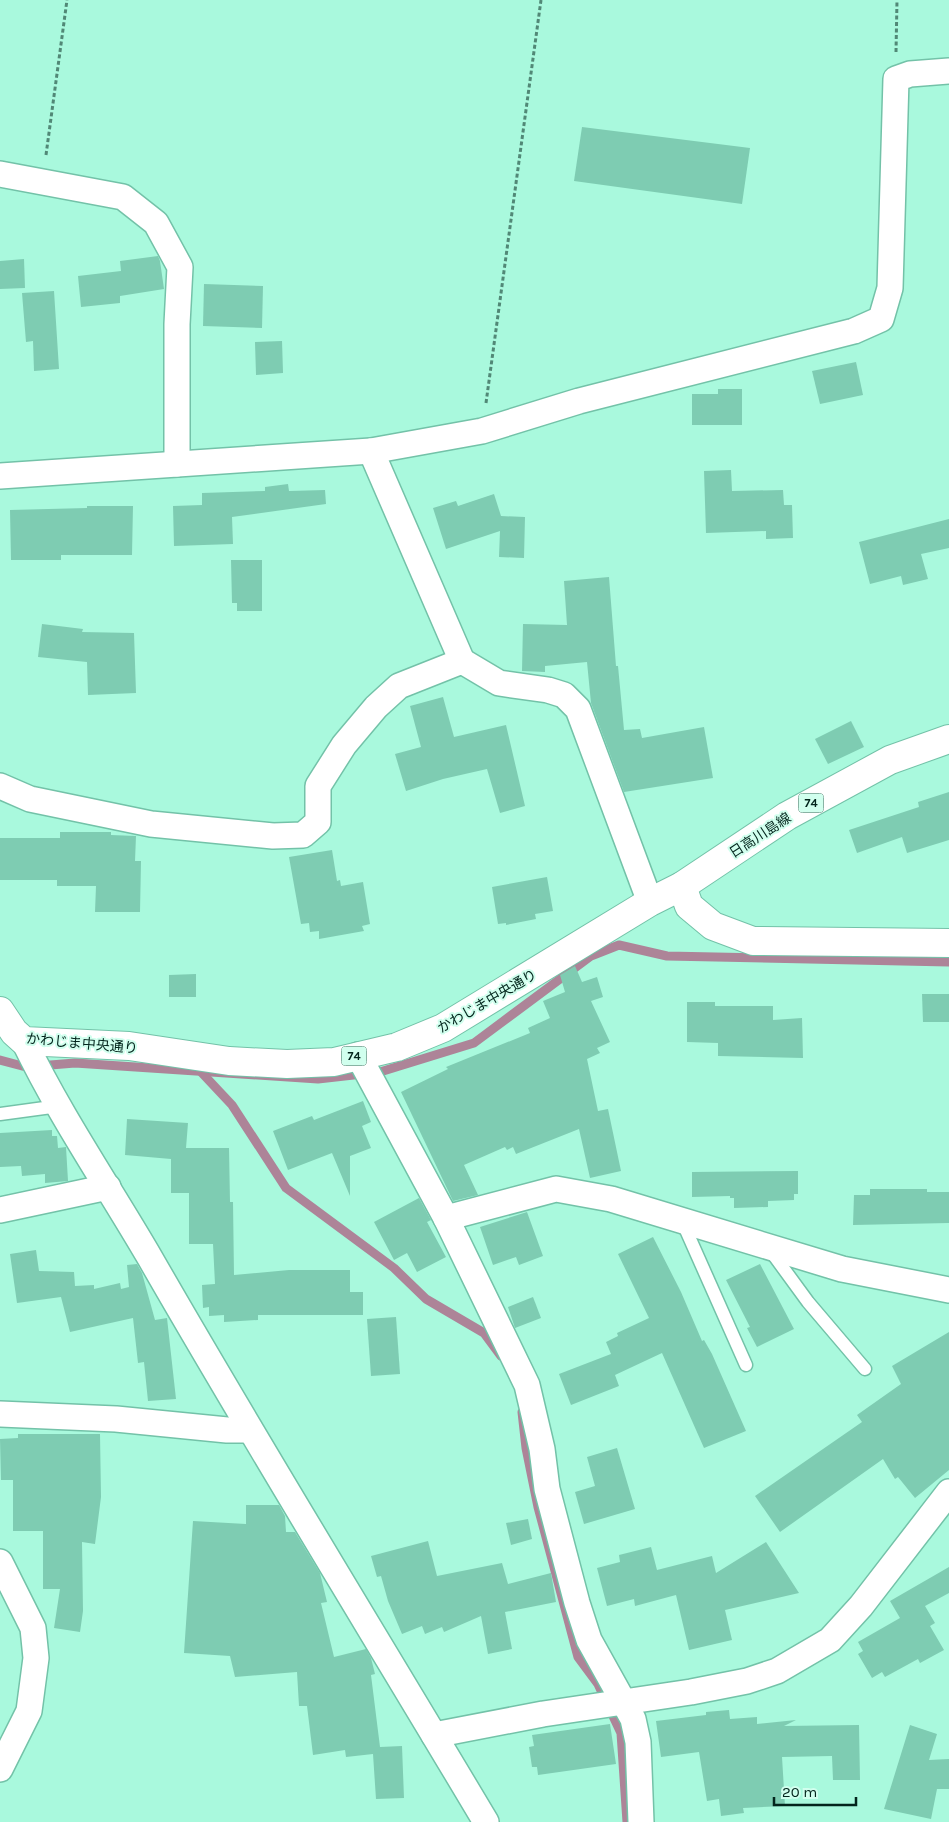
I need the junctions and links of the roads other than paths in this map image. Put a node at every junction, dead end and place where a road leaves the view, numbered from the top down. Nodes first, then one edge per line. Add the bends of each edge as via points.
1 (949, 71) edge
2 (0, 174) edge
3 (371, 451) junction
4 (177, 464) junction
5 (0, 476) edge
6 (462, 661) junction
7 (949, 739) edge
8 (0, 786) edge
9 (682, 886) junction
10 (650, 902) junction
11 (949, 944) edge
12 (0, 1011) edge
13 (24, 1041) junction
14 (358, 1055) junction
15 (59, 1106) junction
16 (0, 1114) edge
17 (108, 1187) junction
18 (0, 1210) edge
19 (446, 1218) junction
20 (682, 1221) junction
21 (767, 1246) junction
22 (949, 1290) edge
23 (746, 1365) dead end
24 (865, 1369) dead end
25 (0, 1414) edge
26 (249, 1430) junction
27 (949, 1492) edge
28 (0, 1562) edge
29 (625, 1702) junction
30 (434, 1735) junction
31 (0, 1770) edge
32 (486, 1822) edge
33 (641, 1822) edge

1 - 3 street via 896,78 890,288 881,319 819,341 579,401 482,431
2 - 4 street via 123,196 156,223 180,267
3 - 4 street
3 - 6 street
4 - 5 street
6 - 8 street via 399,686 376,707 344,745 318,786 318,822 303,835 273,836 151,824 30,799
6 - 10 street via 499,682 564,695 578,710
7 - 9 main road, 日高川島線 / 74 via 890,760 795,812
9 - 10 main road, かわじま中央通り / 74
9 - 11 main road via 689,906 713,926 753,941
10 - 14 main road, かわじま中央通り / 74 via 443,1028 397,1047
12 - 13 main road, かわじま中央通り
13 - 14 main road, かわじま中央通り / 74 via 129,1046 229,1061 288,1064 334,1062
13 - 15 street
14 - 19 street
15 - 16 lane
15 - 17 street
17 - 18 street
17 - 26 street
19 - 20 street via 556,1189 611,1199
19 - 29 street via 527,1385 542,1449 547,1489 576,1603 589,1640
20 - 21 street
20 - 23 lane
21 - 22 street via 842,1269
21 - 24 lane via 808,1302
25 - 26 street
26 - 30 street
27 - 29 street via 861,1606 830,1640 777,1672 747,1681
28 - 31 street via 33,1628 36,1658 29,1711
29 - 30 street
29 - 33 street via 638,1742
30 - 32 street

